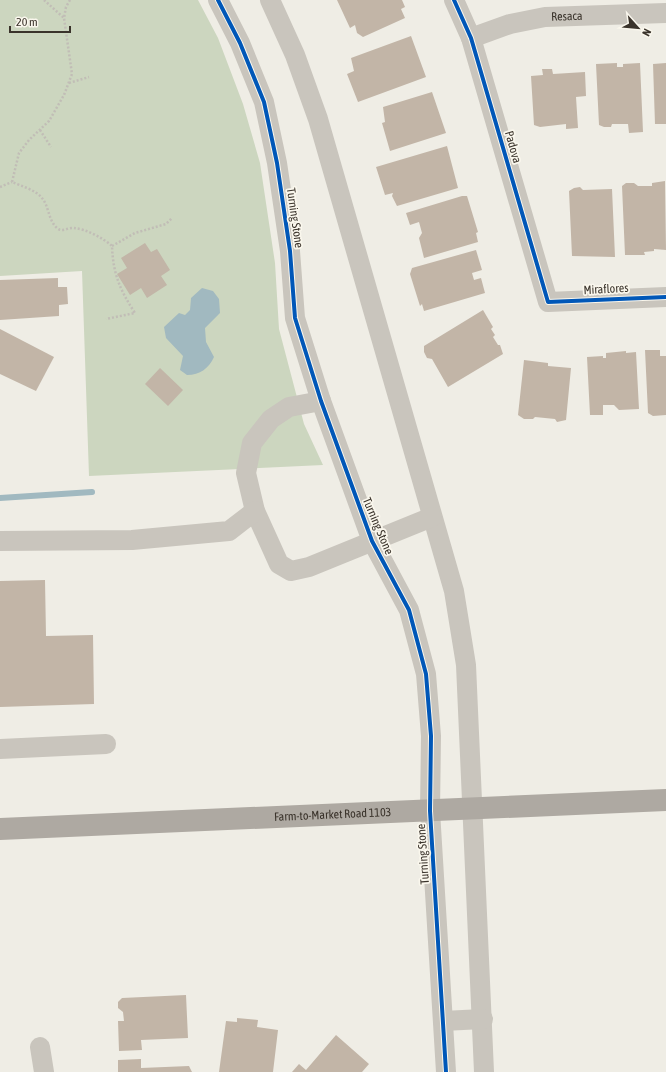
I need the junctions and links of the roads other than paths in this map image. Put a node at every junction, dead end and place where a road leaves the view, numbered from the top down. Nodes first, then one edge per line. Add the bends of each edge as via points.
1 (218, 0) edge
2 (270, 0) edge
3 (454, 0) edge
4 (666, 13) edge
5 (471, 38) junction
6 (666, 297) edge
7 (548, 302) joint
8 (320, 401) junction
9 (255, 511) junction
10 (432, 517) junction
11 (0, 541) edge
12 (372, 541) junction
13 (106, 744) dead end
14 (0, 748) edge
15 (666, 800) edge
16 (472, 808) junction
17 (430, 810) junction
18 (0, 829) edge
19 (483, 1019) junction
20 (443, 1021) junction
21 (40, 1047) dead end
22 (44, 1072) edge
23 (446, 1072) edge
24 (484, 1072) edge

1 - 8 street, Turning Stone via 240,43 264,102 277,163 290,251 295,318
2 - 10 street via 295,55 318,119
3 - 5 street, Padova
4 - 5 street, Resaca via 545,17 510,24
5 - 7 street, Padova
6 - 7 street, Miraflores
8 - 9 street via 289,407 271,418 252,443 246,473
8 - 12 street, Turning Stone
9 - 11 street via 230,531 132,540
9 - 12 street via 280,564 291,571 309,567
10 - 12 street
10 - 16 street via 454,591 466,665
12 - 17 street, Turning Stone via 409,610 426,674 431,736
13 - 14 street
15 - 16 main road, Farm-to-Market Road 1103
16 - 17 main road, Farm-to-Market Road 1103
16 - 19 street
17 - 18 main road, Farm-to-Market Road 1103
17 - 20 street, Turning Stone
19 - 20 street
19 - 24 street
20 - 23 street, Turning Stone
21 - 22 street

